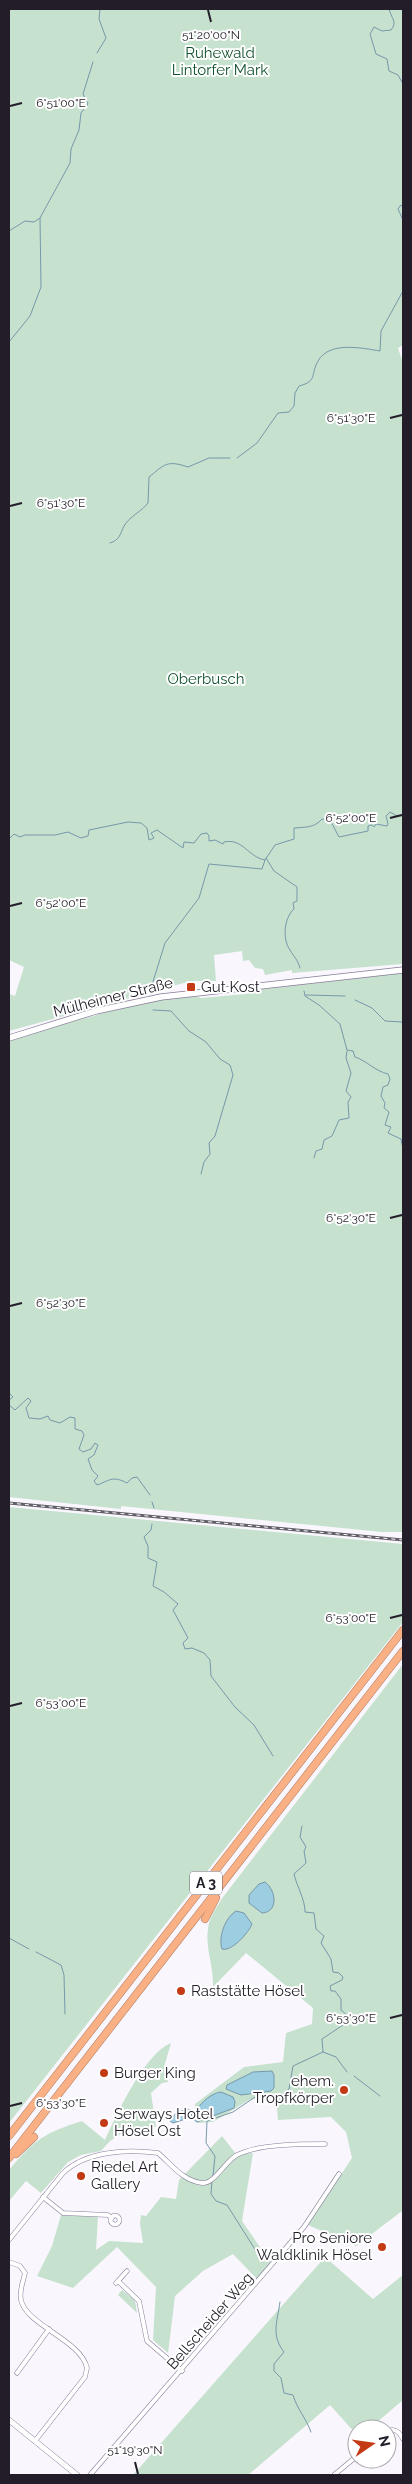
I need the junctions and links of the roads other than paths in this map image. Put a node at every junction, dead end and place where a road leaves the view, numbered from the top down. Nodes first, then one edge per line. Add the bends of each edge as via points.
1 (403, 970) edge
2 (9, 1038) edge
3 (403, 1630) edge
4 (403, 1652) edge
5 (223, 1884) junction
6 (205, 1919) dead end
7 (9, 2136) edge
8 (34, 2137) dead end
9 (325, 2144) dead end
10 (9, 2160) edge
11 (339, 2174) dead end
12 (43, 2197) junction
13 (112, 2218) dead end
14 (9, 2240) edge
15 (9, 2262) edge
16 (127, 2271) dead end
17 (49, 2329) junction
18 (182, 2371) junction
19 (16, 2373) dead end
20 (9, 2420) edge
21 (35, 2441) junction
22 (347, 2464) edge
23 (77, 2475) edge
24 (90, 2475) edge
25 (334, 2475) edge

1 - 2 main road, Mülheimer Straße via 161,997
3 - 7 highway, A 3
4 - 5 highway, A 3
5 - 6 highway
5 - 10 highway, A 3
8 - 10 highway
9 - 12 street via 263,2149 238,2155 211,2180 200,2183 181,2175 158,2153 85,2158 72,2164
11 - 18 street, Bellscheider Weg via 304,2227
12 - 13 street via 63,2213 108,2215
12 - 14 street
15 - 17 street via 20,2266 25,2273 22,2304
16 - 18 street via 117,2282 140,2301 147,2340
17 - 19 street
17 - 21 street via 84,2358 87,2373
18 - 24 street, Bellscheider Weg
20 - 21 street
21 - 23 street
22 - 25 street

